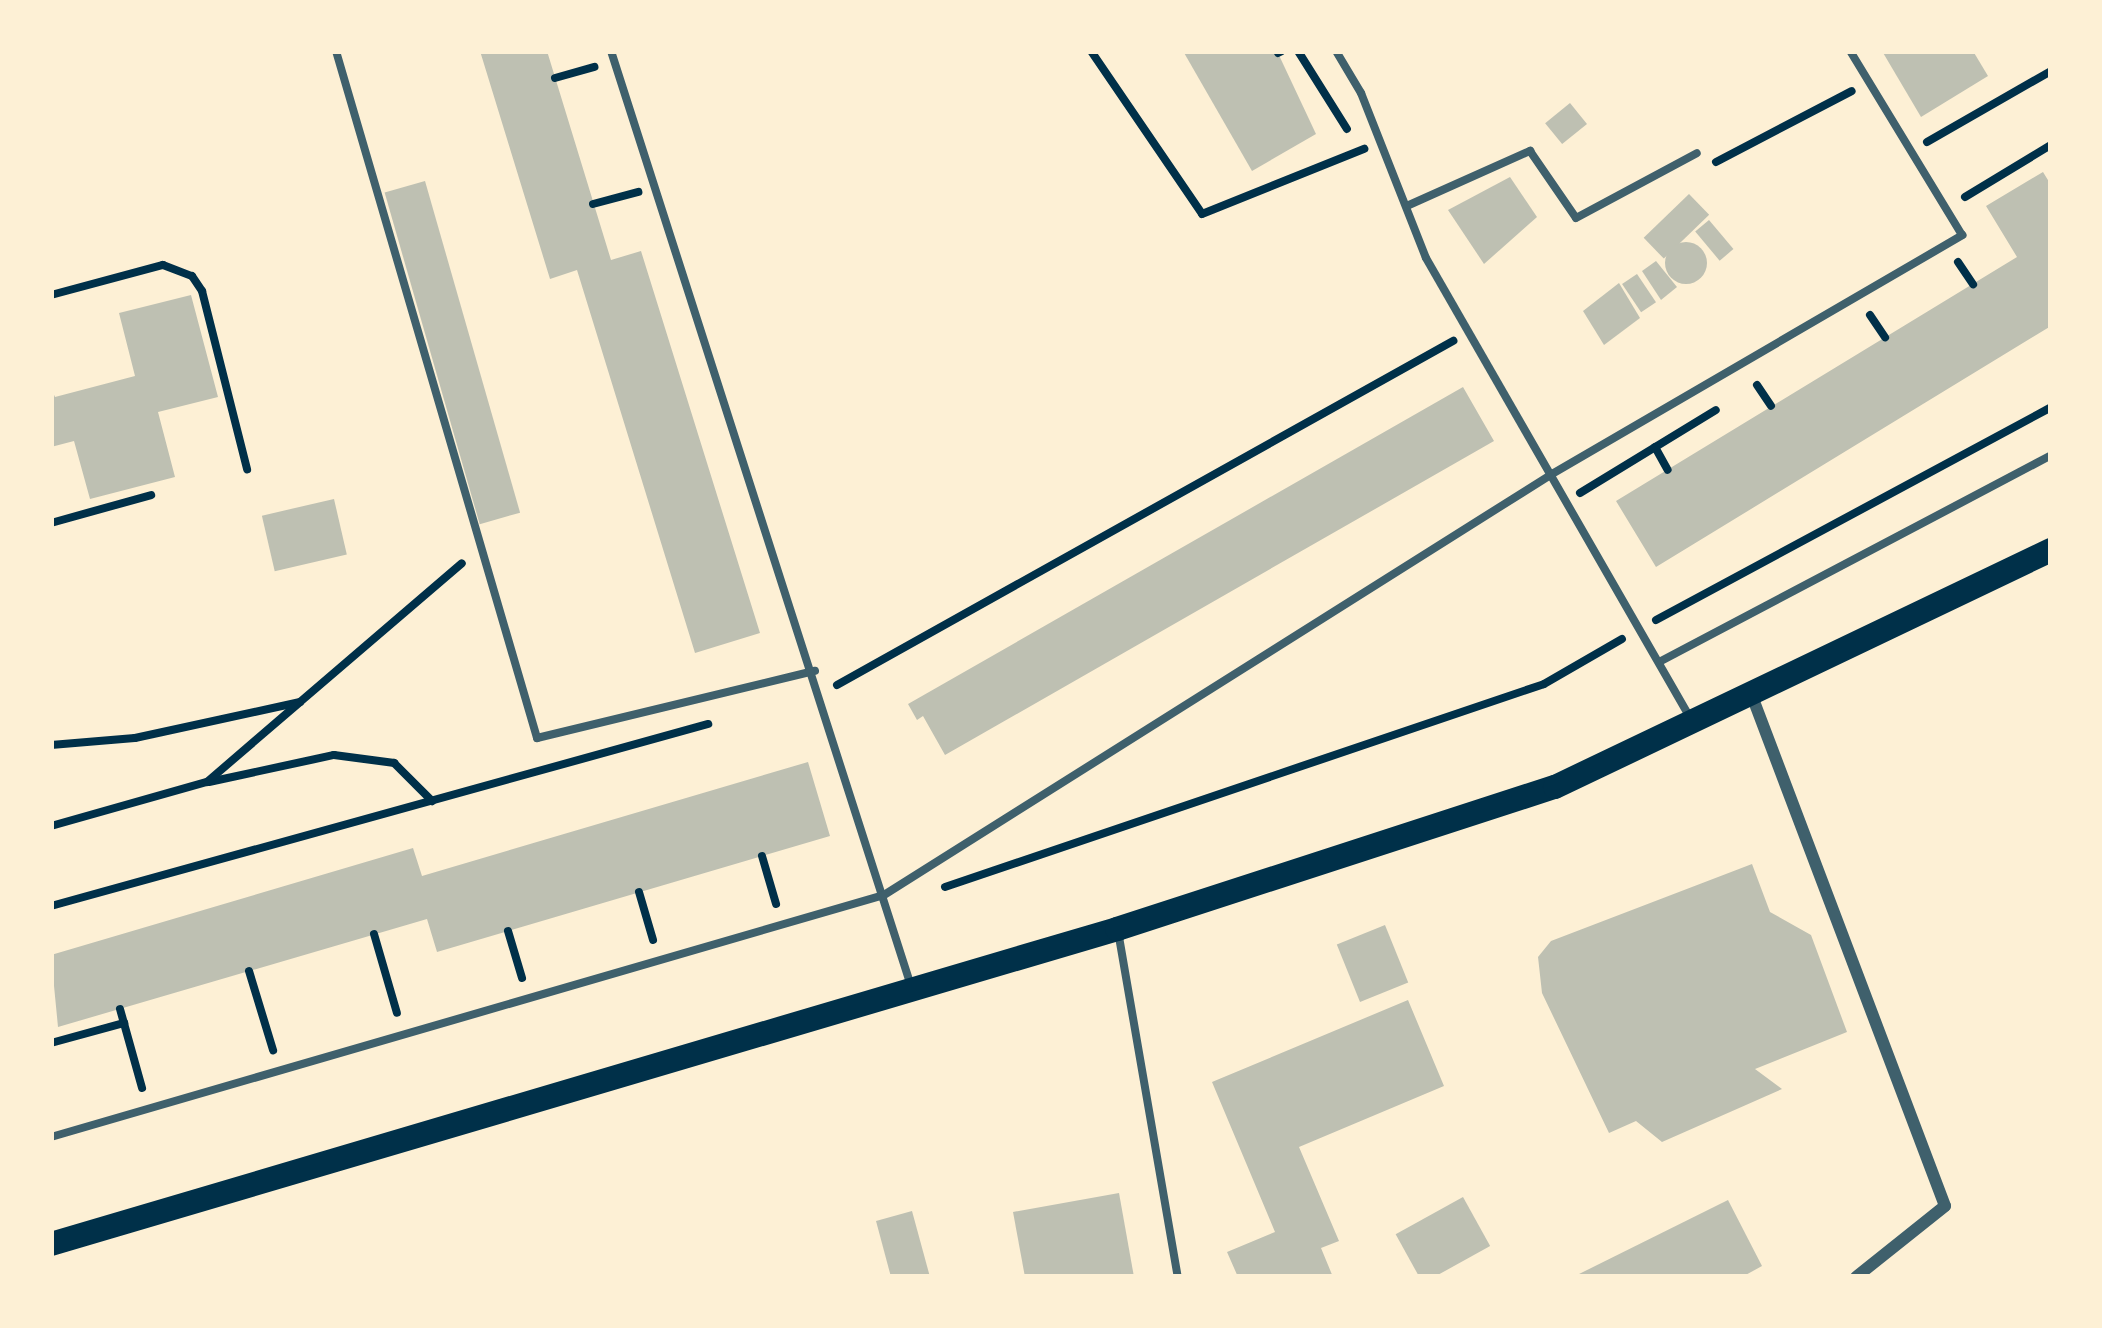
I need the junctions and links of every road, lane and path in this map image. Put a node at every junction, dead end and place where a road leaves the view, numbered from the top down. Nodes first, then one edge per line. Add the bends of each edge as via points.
1 (336, 51) edge
2 (611, 51) edge
3 (1091, 51) edge
4 (1298, 51) edge
5 (1336, 51) edge
6 (1850, 51) edge
7 (614, 62) junction
8 (2051, 71) edge
9 (555, 78) dead end
10 (1382, 142) junction
11 (1924, 144) dead end
12 (2051, 145) edge
13 (1360, 151) junction
14 (1696, 153) dead end
15 (656, 188) junction
16 (1959, 201) dead end
17 (593, 204) dead end
18 (1408, 205) junction
19 (1958, 262) dead end
20 (1973, 284) dead end
21 (51, 295) edge
22 (1870, 315) dead end
23 (1885, 338) dead end
24 (1756, 385) dead end
25 (1771, 406) dead end
26 (2051, 407) edge
27 (1655, 447) dead end
28 (2051, 455) edge
29 (247, 469) dead end
30 (1668, 470) dead end
31 (1552, 474) junction
32 (152, 495) dead end
33 (51, 523) edge
34 (481, 546) junction
35 (2051, 550) edge
36 (1643, 626) junction
37 (1661, 661) junction
38 (815, 671) junction
39 (1752, 696) junction
40 (300, 702) junction
41 (1693, 723) junction
42 (51, 745) edge
43 (207, 782) junction
44 (432, 801) dead end
45 (51, 826) edge
46 (762, 856) dead end
47 (936, 890) dead end
48 (639, 892) dead end
49 (884, 895) junction
50 (776, 904) dead end
51 (1117, 929) junction
52 (508, 931) dead end
53 (374, 934) dead end
54 (653, 940) dead end
55 (250, 971) dead end
56 (522, 978) dead end
57 (912, 991) junction
58 (120, 1009) dead end
59 (397, 1014) dead end
60 (124, 1023) junction
61 (51, 1043) edge
62 (273, 1050) dead end
63 (142, 1088) dead end
64 (51, 1137) edge
65 (51, 1244) edge
66 (1178, 1277) edge
67 (1856, 1277) edge

1 - 34 lane
2 - 7 lane
3 - 13 path via 1202,214
4 - 13 path
5 - 10 lane
6 - 31 lane via 1962,235
7 - 9 path
7 - 15 lane
8 - 11 path
10 - 13 path
10 - 18 lane
12 - 16 path
14 - 18 lane via 1576,218 1530,151
15 - 17 path
15 - 38 lane
18 - 31 lane via 1426,258
19 - 20 path
21 - 29 path via 163,266 192,276
22 - 23 path
24 - 25 path
26 - 36 path
27 - 30 path
28 - 37 lane
31 - 36 lane
31 - 49 lane
32 - 33 path
34 - 38 lane via 537,738
34 - 40 path
35 - 39 main road
36 - 37 lane
36 - 47 path via 1544,684
37 - 41 lane
38 - 49 lane
39 - 41 main road
39 - 67 street via 1946,1205
40 - 42 path via 135,738
40 - 43 path
41 - 51 main road via 1555,787
43 - 44 path via 334,755 394,763
43 - 45 path
46 - 50 path
48 - 54 path
49 - 57 lane
49 - 64 lane
51 - 57 main road
51 - 66 lane
52 - 56 path
53 - 59 path
55 - 62 path
57 - 65 main road
58 - 60 path
60 - 61 path
60 - 63 path

